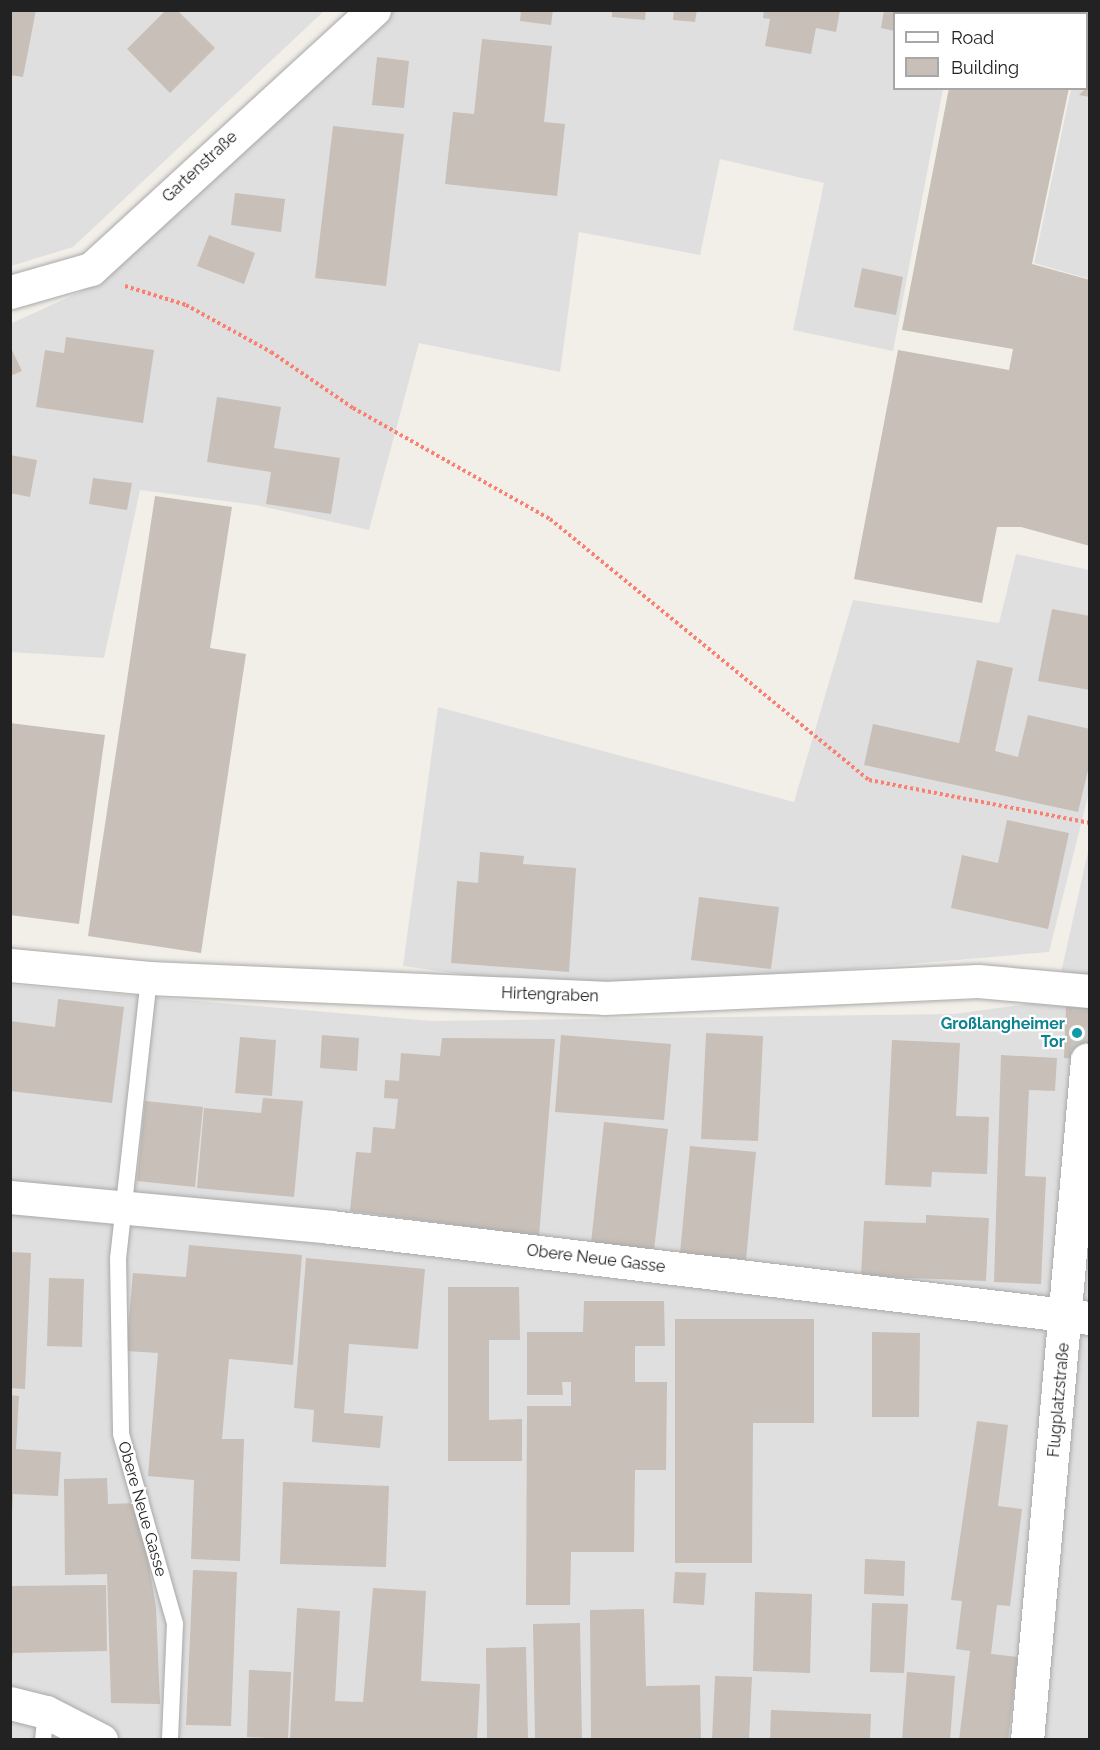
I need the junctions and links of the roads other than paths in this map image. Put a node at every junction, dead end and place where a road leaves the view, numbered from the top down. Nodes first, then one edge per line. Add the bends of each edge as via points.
1 (374, 10) edge
2 (10, 292) edge
3 (10, 965) edge
4 (149, 978) junction
5 (1089, 992) edge
6 (1087, 1059) dead end
7 (10, 1197) edge
8 (124, 1206) junction
9 (1078, 1316) edge
10 (10, 1703) edge
11 (44, 1726) edge
12 (101, 1740) edge
13 (170, 1740) edge
14 (1027, 1740) edge

1 - 2 street, Gartenstraße via 91,269
3 - 4 street, Hirtengraben
4 - 5 street, Hirtengraben via 604,998 978,981
4 - 8 lane, Obere Neue Gasse
6 - 9 street, Flugplatzstraße
7 - 8 street, Obere Neue Gasse
8 - 9 street, Obere Neue Gasse
8 - 13 lane, Obere Neue Gasse via 118,1258 121,1434 175,1624
9 - 14 street, Flugplatzstraße
10 - 11 street
11 - 12 street

